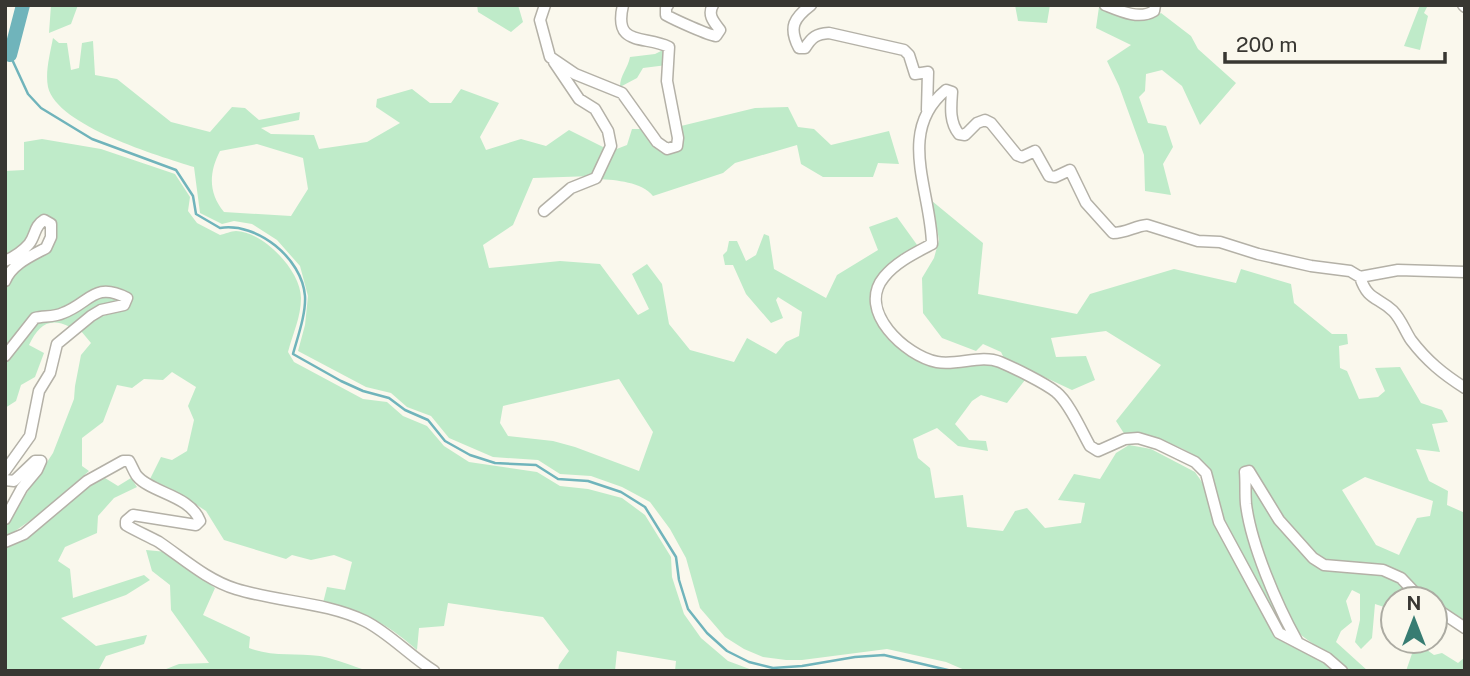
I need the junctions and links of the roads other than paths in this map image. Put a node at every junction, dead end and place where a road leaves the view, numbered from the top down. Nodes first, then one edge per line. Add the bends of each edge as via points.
1 (545, 5) edge
2 (623, 5) edge
3 (668, 5) edge
4 (713, 5) edge
5 (811, 5) edge
6 (1105, 5) edge
7 (1155, 5) edge
8 (550, 57) junction
9 (928, 110) junction
10 (544, 211) dead end
11 (5, 261) edge
12 (1465, 272) edge
13 (1360, 276) junction
14 (5, 281) edge
15 (5, 356) edge
16 (1465, 388) edge
17 (5, 471) edge
18 (5, 480) edge
19 (5, 519) edge
20 (5, 542) edge
21 (1408, 585) edge
22 (1449, 617) edge
23 (1465, 628) edge
24 (1297, 641) junction
25 (434, 671) edge
26 (1342, 671) edge

1 - 8 street via 540,20
2 - 8 street via 622,27 628,35 669,47 667,81 677,146 667,149 657,142 622,93 575,74
3 - 4 street via 667,15 716,36 720,30 711,17
5 - 9 street via 793,22 799,48 805,48 818,34 829,33 904,50 915,74 928,72
6 - 7 street via 1146,16
8 - 10 street via 579,99 595,109 611,146 596,177 571,188
9 - 13 street via 946,90 952,92 951,119 959,134 965,135 985,120 1017,155 1035,151 1049,176 1070,170 1086,203 1114,233 1147,225 1198,241 1220,242
9 - 24 street via 918,143 932,244 882,279 876,296 879,317 891,335 911,352 937,362 998,360 1058,393 1090,446 1098,451 1138,438 1195,462 1206,473 1219,522 1279,633
11 - 14 street via 31,242 36,225 44,220 51,224 46,248 18,264
12 - 13 street via 1398,270
13 - 16 street via 1369,296 1394,312 1427,360
15 - 17 street via 35,318 61,314 102,291 127,299 124,305 91,316 57,344 51,373 39,391 30,436
18 - 19 street via 14,481 35,461 41,461
20 - 25 street via 24,534 87,481 129,461 135,475 173,495 200,521 196,525 133,515 125,525 234,589 364,621
21 - 24 street via 1383,570 1324,565 1313,558 1245,471 1246,503 1257,545
22 - 23 street
24 - 26 street

